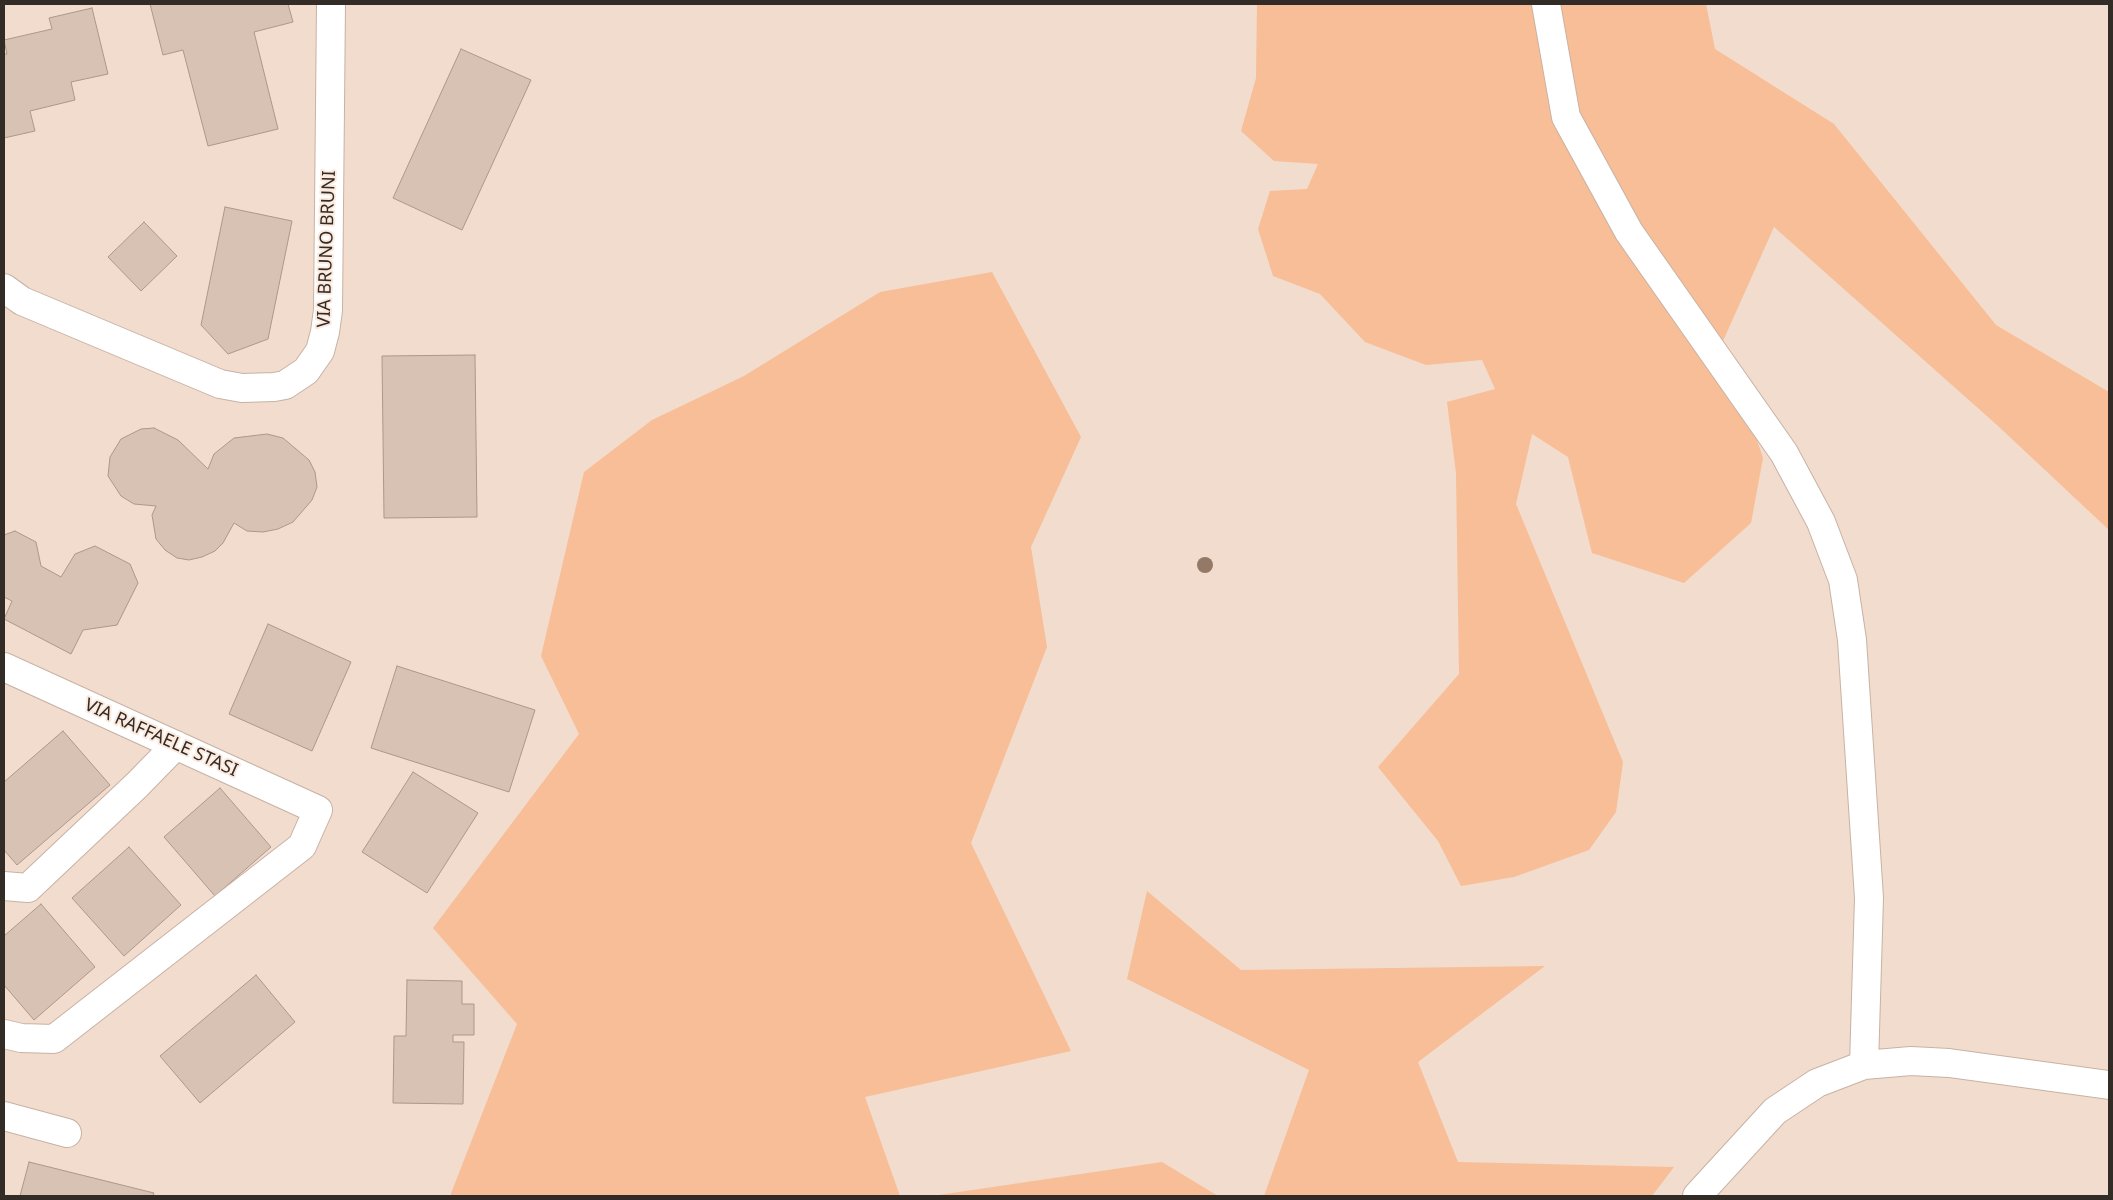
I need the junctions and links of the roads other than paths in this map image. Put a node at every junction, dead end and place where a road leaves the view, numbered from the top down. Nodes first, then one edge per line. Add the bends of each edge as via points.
1 (331, 4) edge
2 (1546, 4) edge
3 (4, 288) edge
4 (4, 666) edge
5 (176, 745) junction
6 (4, 886) edge
7 (4, 1034) edge
8 (1864, 1065) junction
9 (2109, 1085) edge
10 (4, 1116) edge
11 (67, 1133) dead end
12 (1697, 1196) edge

1 - 3 street, VIA BRUNO BRUNI via 327,320 320,351 306,371 294,381 280,386 242,388 220,384 22,301
2 - 8 street via 1566,117 1630,232 1784,452 1821,522 1843,580 1852,640 1868,898
4 - 5 street, VIA RAFFAELE STASI
5 - 6 street via 28,888
5 - 7 street, VIA RAFFAELE STASI via 318,810 302,846 54,1040
8 - 9 street via 1940,1062
8 - 12 street via 1817,1083 1775,1111
10 - 11 street

